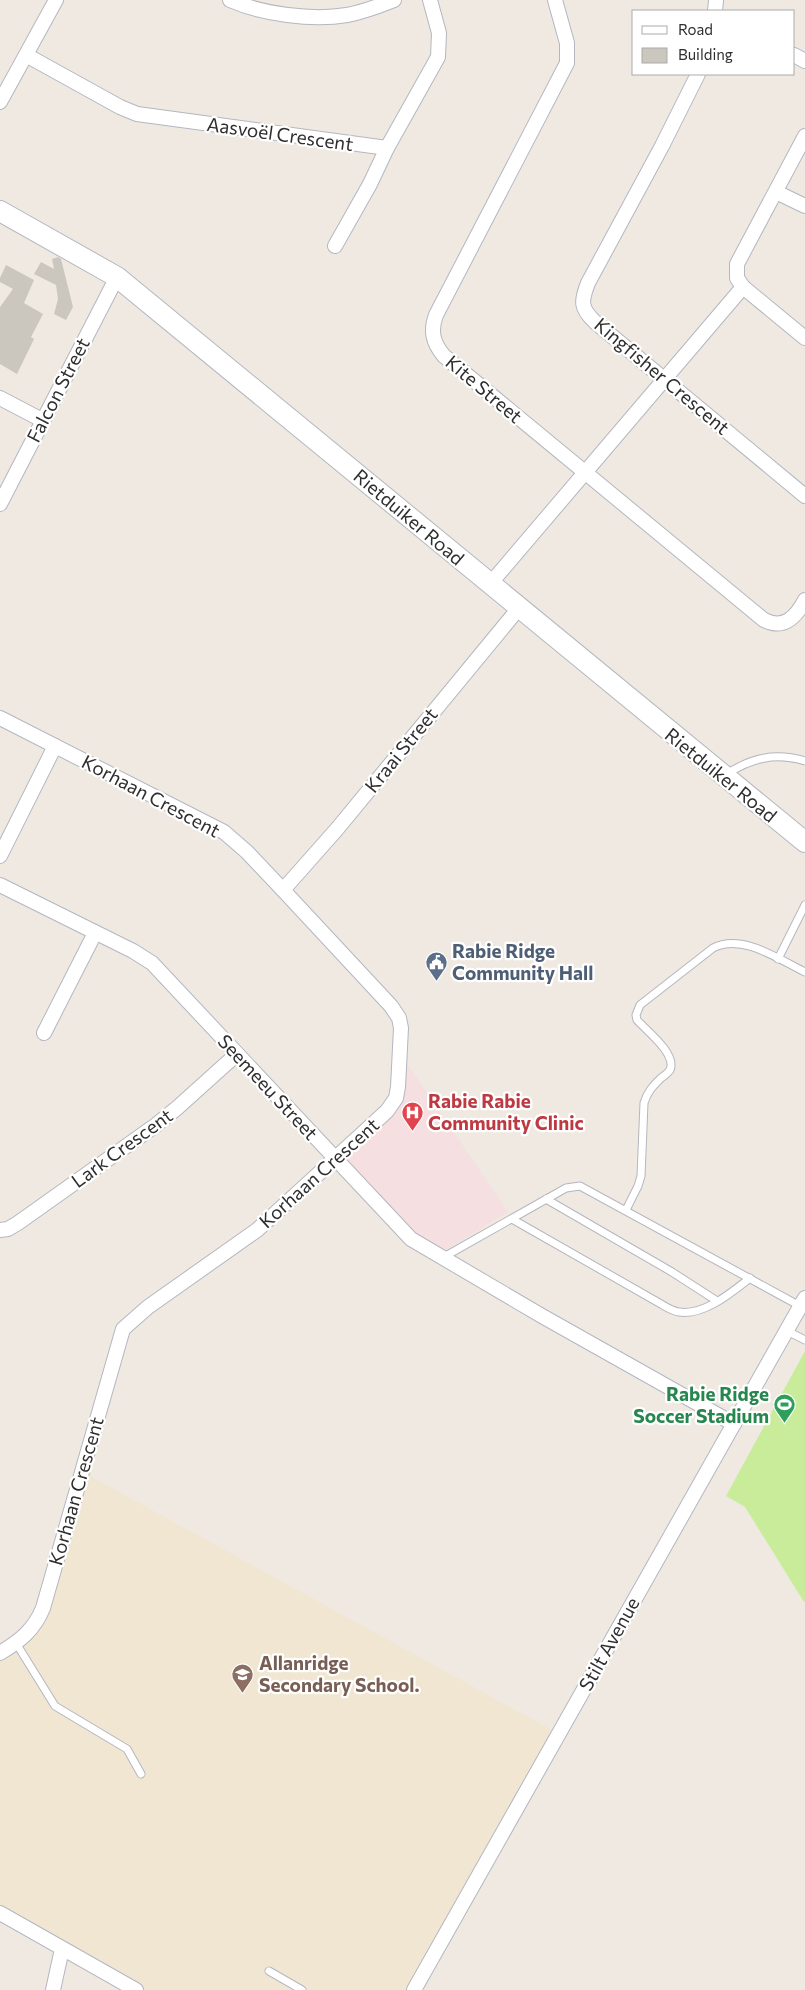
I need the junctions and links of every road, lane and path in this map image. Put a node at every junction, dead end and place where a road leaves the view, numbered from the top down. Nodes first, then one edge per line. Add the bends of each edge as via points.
1 (56, 0) edge
2 (230, 0) edge
3 (394, 0) edge
4 (430, 0) edge
5 (555, 0) edge
6 (26, 55) junction
7 (698, 75) edge
8 (0, 102) edge
9 (805, 136) edge
10 (387, 148) junction
11 (776, 192) junction
12 (805, 206) edge
13 (0, 211) edge
14 (335, 246) dead end
15 (117, 277) junction
16 (743, 288) junction
17 (805, 338) edge
18 (664, 378) junction
19 (0, 398) edge
20 (42, 420) junction
21 (584, 472) junction
22 (805, 496) edge
23 (0, 504) edge
24 (490, 584) junction
25 (805, 600) edge
26 (519, 608) junction
27 (0, 718) edge
28 (55, 746) junction
29 (805, 761) edge
30 (723, 776) junction
31 (805, 842) edge
32 (0, 856) edge
33 (0, 885) edge
34 (283, 890) junction
35 (804, 908) edge
36 (95, 934) junction
37 (778, 959) junction
38 (805, 972) edge
39 (44, 1033) dead end
40 (236, 1054) junction
41 (335, 1159) junction
42 (546, 1199) junction
43 (626, 1210) junction
44 (512, 1219) junction
45 (0, 1230) edge
46 (442, 1258) junction
47 (750, 1278) junction
48 (717, 1301) junction
49 (803, 1302) edge
50 (787, 1331) junction
51 (805, 1340) edge
52 (734, 1424) junction
53 (16, 1643) junction
54 (0, 1653) edge
55 (141, 1774) dead end
56 (0, 1913) edge
57 (62, 1948) junction
58 (269, 1971) dead end
59 (53, 1990) edge
60 (136, 1990) edge
61 (302, 1990) edge
62 (414, 1990) edge

1 - 6 street
2 - 3 street via 282,14 329,16 361,12
4 - 10 street via 439,34 438,57
5 - 21 street, Kite Street via 568,43 565,68 436,315 432,330 435,343 444,356
6 - 8 street
6 - 10 street, Aasvoël Crescent via 120,108 137,114
7 - 18 street, Kingfisher Crescent via 582,300 588,316
9 - 11 street
10 - 14 street
11 - 12 street
11 - 16 street via 737,264 737,278
13 - 15 street, Rietduiker Road
15 - 20 street, Falcon Street
15 - 24 street, Rietduiker Road
16 - 17 street
16 - 18 street
18 - 21 street
18 - 22 street, Kingfisher Crescent
19 - 20 street
20 - 23 street, Falcon Street
21 - 24 street
21 - 25 street, Kite Street via 764,620 779,624 788,621 797,614
24 - 26 street, Rietduiker Road
26 - 30 street, Rietduiker Road
26 - 34 street, Kraai Street
27 - 28 street, Korhaan Crescent
28 - 32 street
28 - 34 street, Korhaan Crescent via 224,832
29 - 30 lane via 792,757 765,757 742,764
30 - 31 street, Rietduiker Road
33 - 36 street, Seemeeu Street
34 - 41 street, Korhaan Crescent via 391,1006 401,1028 398,1087 393,1105
35 - 37 lane
36 - 39 street
36 - 40 street, Seemeeu Street via 152,963
37 - 38 lane
37 - 43 lane via 742,944 722,943 640,1005 637,1020 659,1042 671,1062 670,1070 647,1094 644,1103 640,1181
40 - 41 street, Seemeeu Street
40 - 45 street, Lark Crescent via 178,1108 111,1158 18,1224
41 - 46 street, Seemeeu Street via 411,1239
41 - 53 street, Korhaan Crescent via 257,1230 148,1307 123,1329 43,1608 31,1630
42 - 43 lane via 566,1188 580,1186
42 - 44 lane
42 - 48 lane
43 - 47 lane
44 - 46 lane
44 - 48 lane via 670,1309 692,1312
46 - 52 street, Seemeeu Street
47 - 48 lane
47 - 49 lane
49 - 50 street, Stilt Avenue
50 - 51 lane
50 - 52 street, Stilt Avenue
52 - 62 street, Stilt Avenue
53 - 54 street, Korhaan Crescent
53 - 55 lane via 55,1706 127,1749
56 - 57 street
57 - 59 street
57 - 60 street
58 - 61 lane

